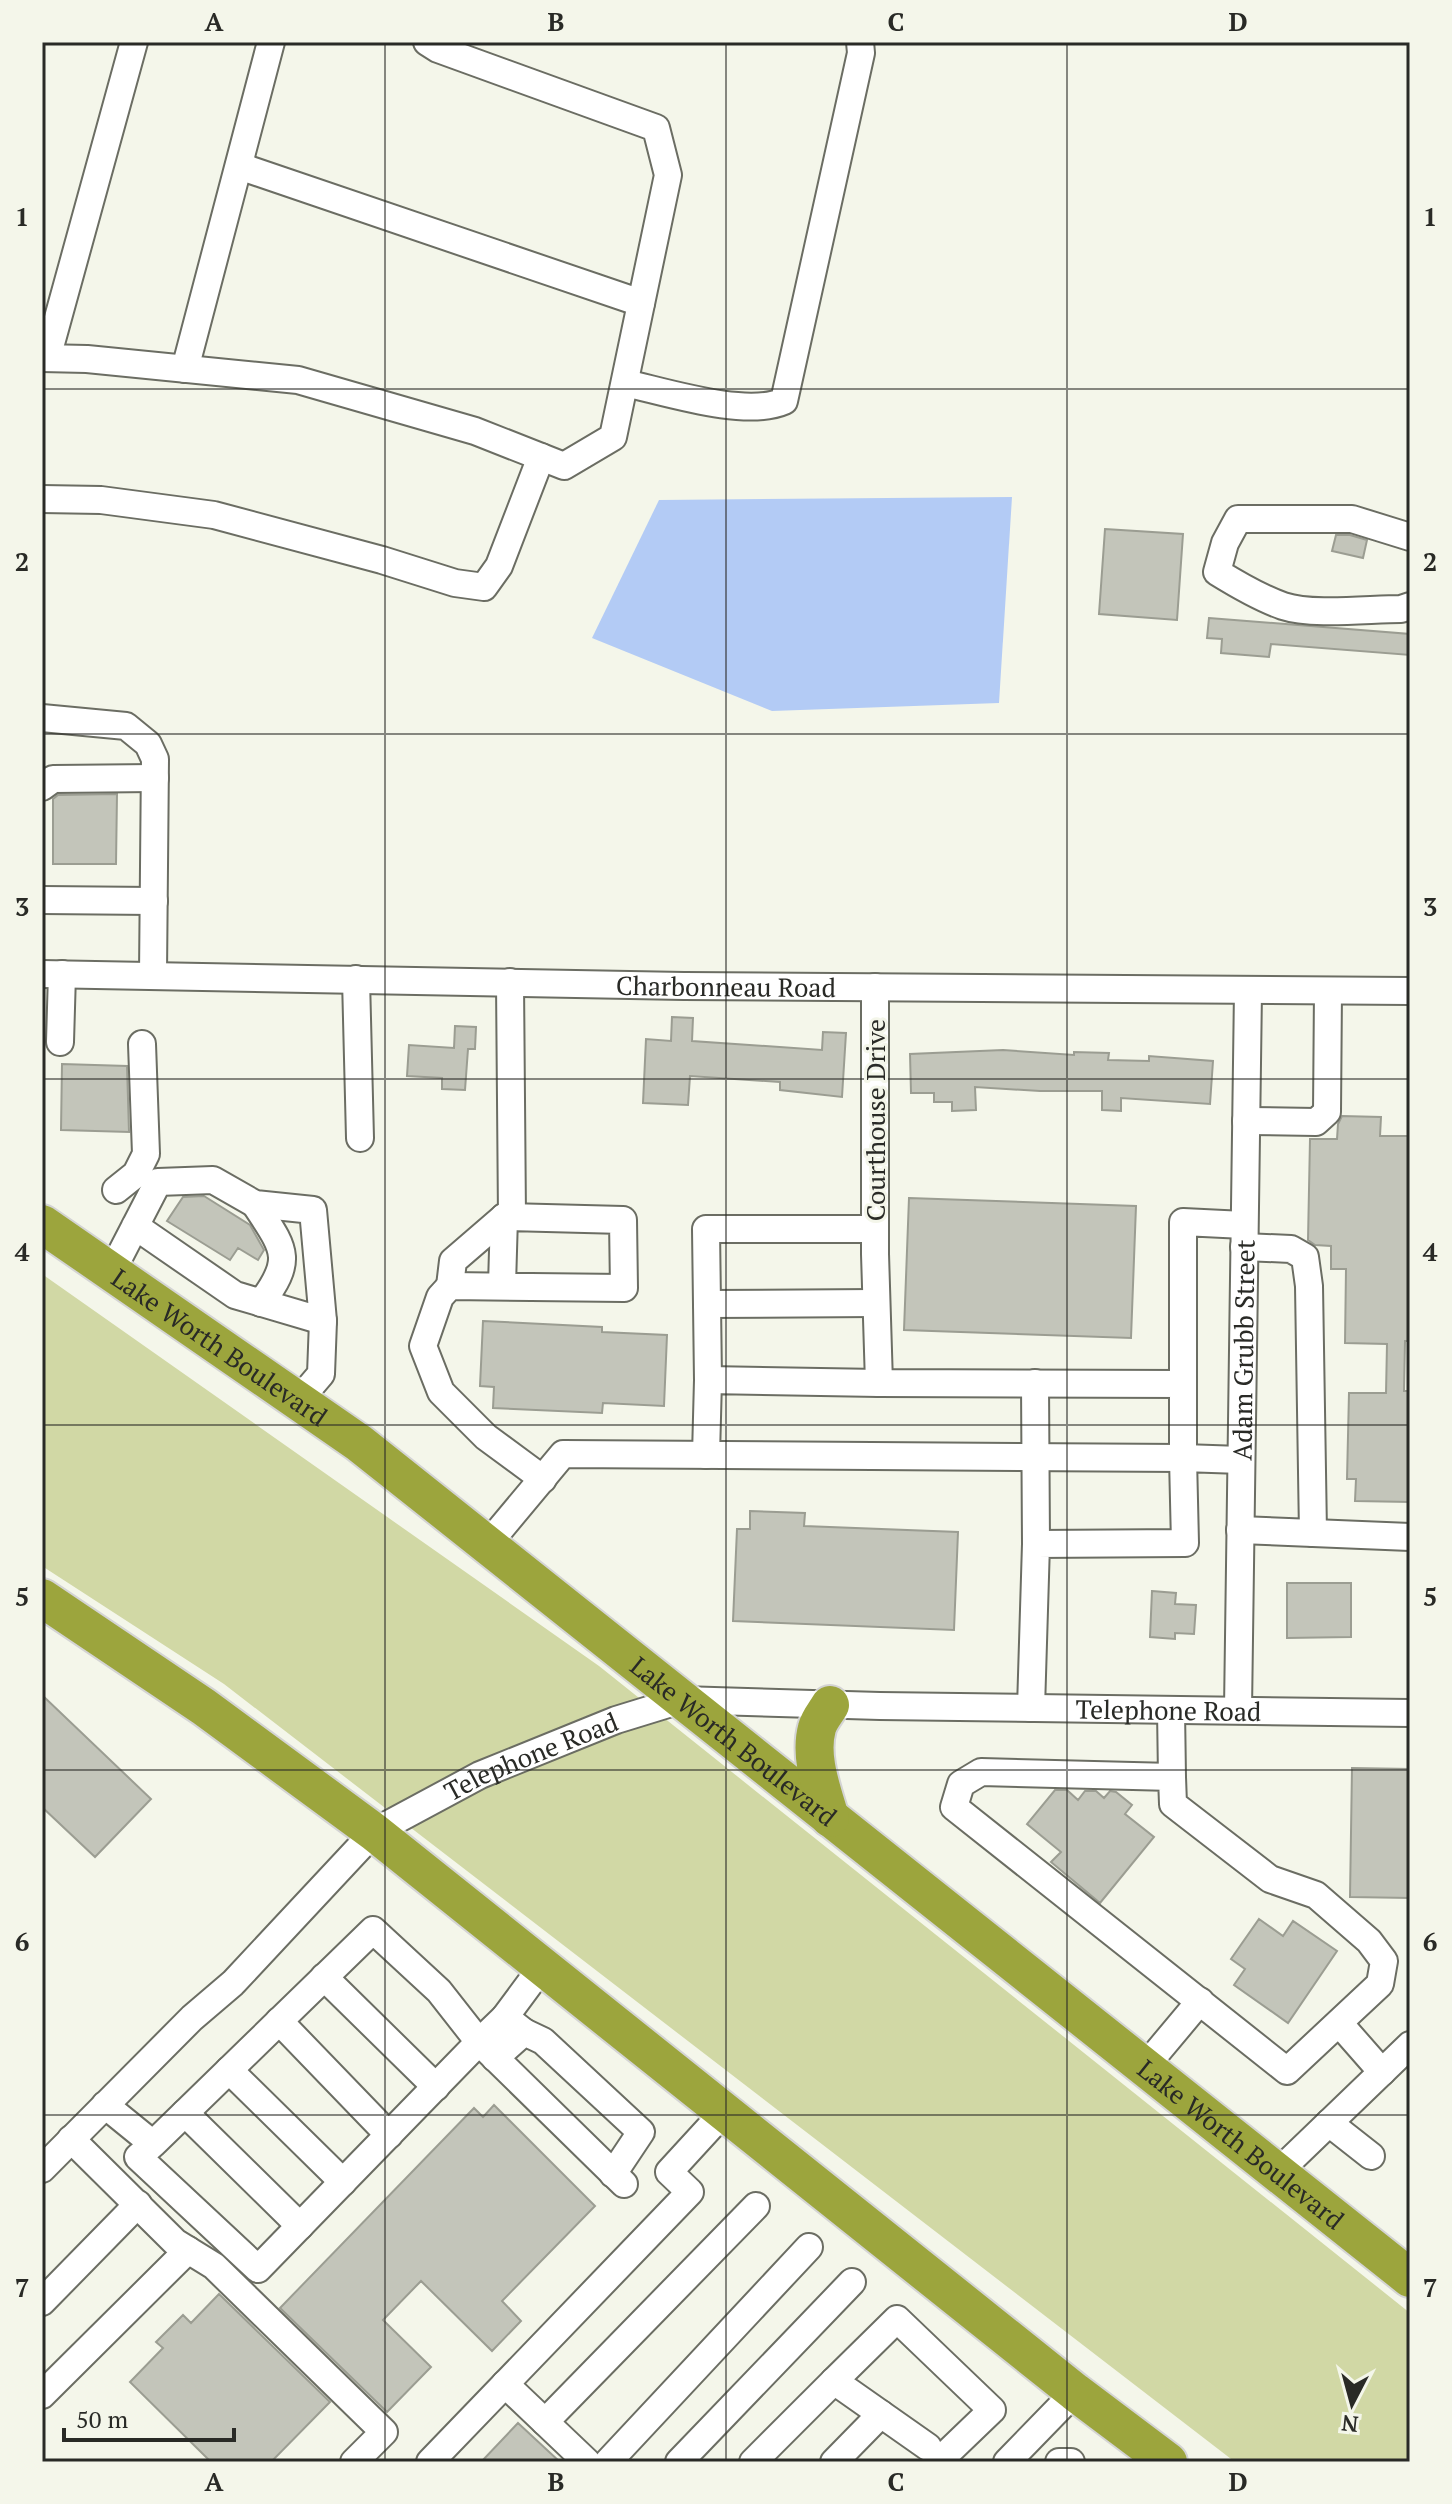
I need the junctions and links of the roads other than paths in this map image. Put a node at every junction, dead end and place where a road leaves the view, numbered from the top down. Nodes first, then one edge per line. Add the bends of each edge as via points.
1 (134, 42) edge
2 (271, 42) edge
3 (427, 42) edge
4 (860, 42) edge
5 (239, 166) junction
6 (641, 303) junction
7 (44, 358) edge
8 (185, 369) junction
9 (625, 383) junction
10 (541, 457) junction
11 (42, 499) edge
12 (1410, 537) edge
13 (1410, 606) edge
14 (42, 718) edge
15 (155, 778) junction
16 (42, 787) edge
17 (42, 900) edge
18 (154, 901) junction
19 (52, 974) edge
20 (153, 974) junction
21 (356, 979) junction
22 (510, 982) junction
23 (875, 987) junction
24 (1248, 991) junction
25 (1328, 991) junction
26 (1410, 991) edge
27 (60, 1042) dead end
28 (142, 1044) dead end
29 (1246, 1121) junction
30 (360, 1138) dead end
31 (116, 1190) dead end
32 (255, 1204) junction
33 (508, 1217) junction
34 (42, 1224) edge
35 (135, 1226) junction
36 (1244, 1236) junction
37 (875, 1242) junction
38 (112, 1271) junction
39 (502, 1285) junction
40 (450, 1286) junction
41 (261, 1303) junction
42 (876, 1303) junction
43 (707, 1304) junction
44 (323, 1321) junction
45 (708, 1380) junction
46 (879, 1383) junction
47 (1035, 1383) junction
48 (1183, 1384) junction
49 (298, 1401) junction
50 (706, 1455) junction
51 (1035, 1458) junction
52 (1183, 1458) junction
53 (1241, 1460) junction
54 (543, 1479) junction
55 (1240, 1530) junction
56 (1313, 1533) junction
57 (1410, 1537) edge
58 (1036, 1544) junction
59 (487, 1545) junction
60 (42, 1598) edge
61 (681, 1700) junction
62 (830, 1705) junction
63 (1031, 1708) junction
64 (1171, 1710) junction
65 (1238, 1710) junction
66 (1410, 1713) edge
67 (1172, 1777) junction
68 (830, 1818) junction
69 (374, 1832) junction
70 (542, 1967) junction
71 (324, 1977) junction
72 (1200, 2001) junction
73 (279, 2021) junction
74 (1339, 2023) junction
75 (514, 2025) junction
76 (1410, 2045) edge
77 (487, 2050) junction
78 (1144, 2068) junction
79 (229, 2070) junction
80 (1382, 2072) junction
81 (436, 2087) junction
82 (105, 2105) junction
83 (724, 2112) junction
84 (185, 2113) junction
85 (1329, 2123) junction
86 (389, 2135) junction
87 (71, 2139) junction
88 (153, 2144) junction
89 (1371, 2156) dead end
90 (42, 2169) edge
91 (1276, 2174) junction
92 (343, 2182) junction
93 (138, 2204) junction
94 (756, 2206) dead end
95 (300, 2226) junction
96 (809, 2247) dead end
97 (188, 2250) junction
98 (1409, 2273) edge
99 (852, 2282) dead end
100 (42, 2302) edge
101 (834, 2381) junction
102 (505, 2384) junction
103 (1075, 2392) junction
104 (42, 2395) edge
105 (881, 2414) junction
106 (545, 2422) junction
107 (931, 2458) edge
108 (354, 2462) edge
109 (430, 2462) edge
110 (587, 2462) edge
111 (608, 2462) edge
112 (679, 2462) edge
113 (753, 2462) edge
114 (834, 2462) edge
115 (1007, 2462) edge
116 (1059, 2462) edge
117 (1071, 2462) edge
118 (1168, 2462) edge

1 - 7 street
2 - 5 street
3 - 6 street via 656,128 668,175
4 - 9 street via 784,401 771,407 742,407
5 - 6 street
5 - 8 street
6 - 9 street
7 - 8 street
8 - 10 street via 298,380 475,431
9 - 10 street via 613,437 564,466
10 - 11 street via 499,566 484,587 214,515 101,500
12 - 13 street via 1352,519 1238,519 1217,572 1286,607
14 - 15 street via 126,726 148,744
15 - 16 street via 53,779
15 - 18 street
17 - 18 street
18 - 20 street
19 - 20 street, Charbonneau Road
19 - 27 street
20 - 21 street, Charbonneau Road
21 - 22 street, Charbonneau Road
21 - 30 street
22 - 23 street, Charbonneau Road
22 - 33 street
23 - 24 street, Charbonneau Road
23 - 37 street, Courthouse Drive
24 - 25 street, Charbonneau Road
24 - 29 street, Adam Grubb Street
25 - 26 street, Charbonneau Road
25 - 29 street via 1327,1112 1316,1122
28 - 31 street via 146,1154 136,1174
29 - 36 street, Adam Grubb Street
32 - 35 street via 213,1180 158,1182
32 - 41 street via 280,1246 284,1265
32 - 44 street via 313,1210
33 - 39 street
33 - 39 street via 623,1220 624,1288
33 - 40 street via 453,1261
34 - 38 highway, Lake Worth Boulevard
35 - 38 street
35 - 41 street via 235,1295
36 - 48 street via 1183,1222
36 - 53 street, Adam Grubb Street
36 - 56 street via 1305,1257
37 - 42 street, Courthouse Drive
37 - 43 street via 706,1229
38 - 49 highway, Lake Worth Boulevard
39 - 40 street
40 - 54 street via 440,1297 423,1346 441,1392 486,1437
41 - 44 street
42 - 43 street
42 - 46 street, Courthouse Drive
43 - 45 street
44 - 49 street via 321,1374
45 - 46 street
45 - 50 street
46 - 47 street
47 - 48 street
47 - 51 street
48 - 52 street
49 - 59 highway, Lake Worth Boulevard
50 - 51 street
50 - 54 street via 563,1454
51 - 52 street
51 - 58 street
52 - 53 street
52 - 58 street via 1185,1543
53 - 55 street, Adam Grubb Street
54 - 59 street
55 - 56 street
55 - 65 street, Adam Grubb Street
56 - 57 street
58 - 63 street
59 - 61 highway, Lake Worth Boulevard
60 - 69 highway via 204,1707
61 - 62 street, Telephone Road
61 - 68 highway, Lake Worth Boulevard
61 - 69 street, Telephone Road via 519,1758
62 - 63 street, Telephone Road
62 - 68 highway via 817,1727 815,1751
63 - 64 street, Telephone Road
64 - 65 street, Telephone Road
64 - 67 street
65 - 66 street, Telephone Road
67 - 72 street via 981,1772 961,1784 954,1807
67 - 74 street via 1173,1804 1270,1879 1316,1895 1384,1961 1380,1984
68 - 78 highway, Lake Worth Boulevard
69 - 70 highway
69 - 82 street, Telephone Road via 233,1983
70 - 75 street
70 - 83 highway
71 - 73 street
71 - 77 street via 373,1930 439,1991
71 - 81 street
72 - 74 street via 1287,2071
72 - 78 street
73 - 79 street
73 - 86 street
74 - 80 street
75 - 77 street
75 - 77 street via 543,2041 641,2132 618,2179
76 - 80 street
77 - 81 street
78 - 91 highway, Lake Worth Boulevard
79 - 84 street
79 - 92 street
80 - 85 street
81 - 86 street
82 - 87 street, Telephone Road
82 - 88 street
83 - 102 street via 669,2172 690,2192
83 - 103 highway
84 - 88 street
84 - 95 street
85 - 89 street
85 - 91 street
86 - 92 street
87 - 90 street, Telephone Road
87 - 93 street
88 - 95 street via 138,2157 258,2269
91 - 98 highway, Lake Worth Boulevard
92 - 95 street
93 - 97 street
93 - 100 street
94 - 106 street
96 - 111 street
97 - 104 street
97 - 108 street via 214,2266 384,2432
99 - 112 street
101 - 105 street
101 - 107 street via 897,2319 992,2410
101 - 113 street
102 - 106 street
102 - 109 street
103 - 115 street
103 - 118 highway
105 - 107 street
105 - 114 street
106 - 110 street
116 - 117 street

